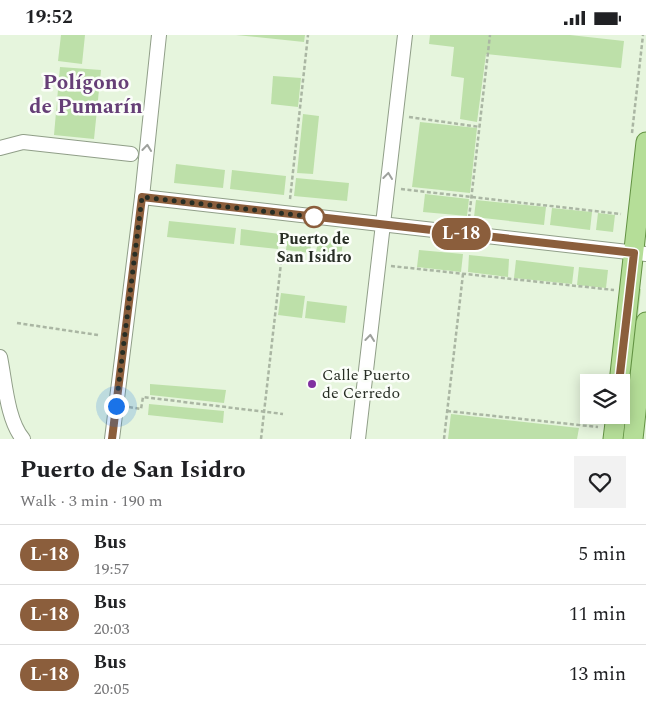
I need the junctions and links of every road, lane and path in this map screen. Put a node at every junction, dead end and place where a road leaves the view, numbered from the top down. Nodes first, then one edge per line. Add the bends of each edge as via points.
1 (159, 35) edge
2 (308, 35) edge
3 (404, 35) edge
4 (490, 35) edge
5 (406, 117) dead end
6 (480, 127) junction
7 (646, 141) edge
8 (0, 148) edge
9 (131, 154) dead end
10 (398, 188) dead end
11 (142, 197) junction
12 (472, 197) junction
13 (290, 199) dead end
14 (623, 215) dead end
15 (470, 219) dead end
16 (382, 225) junction
17 (640, 253) edge
18 (282, 254) dead end
19 (389, 266) dead end
20 (463, 274) junction
21 (614, 291) dead end
22 (17, 323) dead end
23 (646, 323) edge
24 (98, 335) dead end
25 (0, 357) edge
26 (620, 374) edge
27 (125, 407) dead end
28 (264, 411) junction
29 (448, 411) junction
30 (283, 414) dead end
31 (606, 433) edge
32 (23, 439) edge
33 (112, 439) edge
34 (261, 439) edge
35 (358, 439) edge
36 (444, 439) edge
37 (634, 439) edge

11 -> 1 street
2 - 13 path
16 -> 3 street
4 - 6 path
5 - 6 path
6 - 12 path
7 - 17 main road
8 - 9 street via 23,142
10 - 12 path
11 - 16 street
11 - 33 street
12 - 14 path
12 - 15 path
16 - 17 street
35 -> 16 street
17 - 26 main road
18 - 28 path
19 - 20 path
20 - 21 path
20 - 29 path
22 - 24 path
23 - 37 main road
25 - 32 street via 12,415 17,432
27 - 28 path via 141,409 143,397
28 - 30 path
28 - 34 path
29 - 31 path
29 - 36 path

